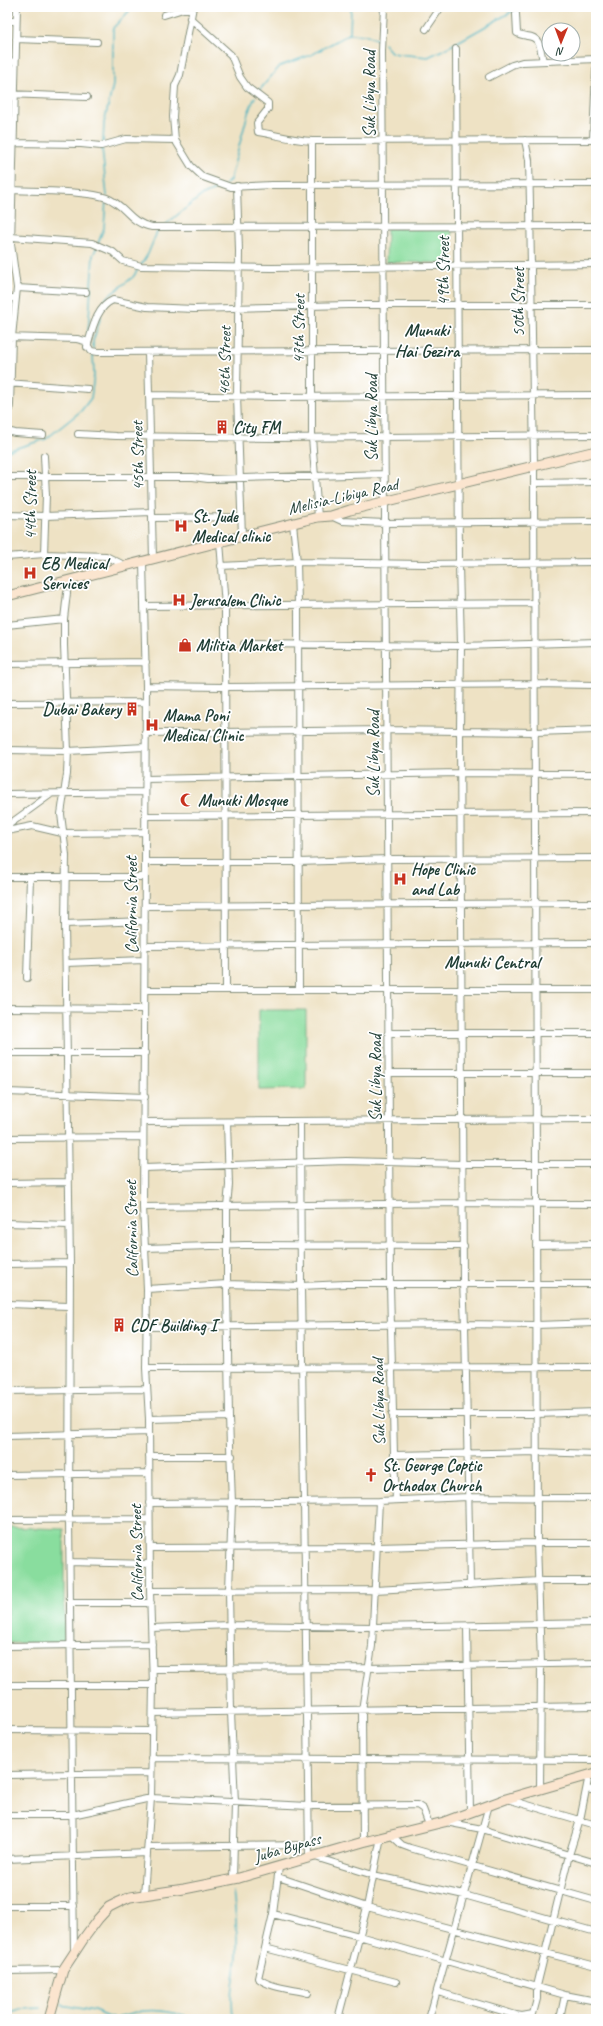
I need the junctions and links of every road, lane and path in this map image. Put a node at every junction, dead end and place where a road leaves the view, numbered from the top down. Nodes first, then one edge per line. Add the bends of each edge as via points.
1 (17, 7) edge
2 (384, 7) edge
3 (441, 7) edge
4 (192, 8) edge
5 (516, 14) dead end
6 (164, 15) dead end
7 (190, 18) junction
8 (7, 21) edge
9 (16, 21) junction
10 (426, 29) dead end
11 (16, 39) junction
12 (97, 42) dead end
13 (456, 49) dead end
14 (541, 52) edge
15 (596, 59) edge
16 (581, 60) edge
17 (7, 61) edge
18 (541, 61) edge
19 (16, 62) junction
20 (596, 70) edge
21 (489, 77) dead end
22 (7, 94) edge
23 (15, 94) junction
24 (87, 97) dead end
25 (10, 122) edge
26 (175, 140) junction
27 (383, 140) junction
28 (456, 140) junction
29 (525, 140) junction
30 (594, 140) edge
31 (312, 141) junction
32 (14, 143) junction
33 (7, 162) edge
34 (14, 162) junction
35 (530, 184) junction
36 (596, 184) edge
37 (313, 185) junction
38 (383, 185) junction
39 (456, 185) junction
40 (237, 186) junction
41 (13, 190) junction
42 (10, 203) edge
43 (312, 226) junction
44 (383, 226) junction
45 (457, 226) junction
46 (531, 226) junction
47 (596, 226) edge
48 (238, 227) junction
49 (10, 241) edge
50 (596, 264) edge
51 (531, 265) junction
52 (384, 266) junction
53 (456, 266) junction
54 (312, 267) junction
55 (7, 268) edge
56 (14, 268) junction
57 (239, 268) junction
58 (17, 288) junction
59 (86, 292) dead end
60 (7, 298) edge
61 (15, 298) junction
62 (457, 305) junction
63 (596, 305) edge
64 (384, 306) junction
65 (531, 306) junction
66 (312, 307) junction
67 (238, 309) junction
68 (10, 337) edge
69 (89, 349) junction
70 (532, 350) junction
71 (596, 350) edge
72 (384, 351) junction
73 (457, 351) junction
74 (148, 352) junction
75 (238, 352) junction
76 (312, 352) junction
77 (9, 383) edge
78 (88, 389) dead end
79 (150, 395) junction
80 (596, 395) edge
81 (237, 396) junction
82 (312, 396) junction
83 (384, 396) junction
84 (458, 396) junction
85 (533, 396) junction
86 (7, 423) edge
87 (7, 431) edge
88 (78, 434) dead end
89 (43, 435) dead end
90 (596, 435) edge
91 (150, 436) junction
92 (534, 436) junction
93 (238, 437) junction
94 (312, 437) junction
95 (385, 437) junction
96 (458, 437) junction
97 (596, 451) edge
98 (44, 456) dead end
99 (534, 465) junction
100 (385, 474) junction
101 (45, 476) junction
102 (7, 477) edge
103 (152, 477) junction
104 (314, 477) junction
105 (239, 478) junction
106 (596, 482) edge
107 (534, 483) junction
108 (458, 485) junction
109 (385, 501) junction
110 (7, 515) edge
111 (152, 515) junction
112 (46, 516) junction
113 (331, 516) junction
114 (241, 517) junction
115 (318, 517) junction
116 (596, 521) edge
117 (534, 522) junction
118 (385, 523) junction
119 (458, 523) junction
120 (293, 524) junction
121 (242, 536) junction
122 (220, 542) junction
123 (44, 554) junction
124 (7, 557) edge
125 (153, 559) junction
126 (144, 562) junction
127 (297, 562) junction
128 (534, 562) junction
129 (596, 562) edge
130 (386, 564) junction
131 (459, 564) junction
132 (126, 566) junction
133 (221, 566) junction
134 (67, 593) dead end
135 (7, 596) edge
136 (535, 603) junction
137 (298, 604) junction
138 (386, 604) junction
139 (459, 604) junction
140 (144, 606) junction
141 (225, 606) junction
142 (64, 619) junction
143 (7, 625) edge
144 (596, 642) edge
145 (244, 644) dead end
146 (298, 644) junction
147 (386, 645) junction
148 (535, 645) junction
149 (461, 646) junction
150 (146, 662) junction
151 (65, 663) junction
152 (7, 664) edge
153 (535, 684) junction
154 (386, 685) junction
155 (596, 685) edge
156 (146, 686) junction
157 (298, 686) junction
158 (460, 686) junction
159 (224, 687) junction
160 (146, 702) junction
161 (7, 703) edge
162 (65, 703) junction
163 (386, 730) junction
164 (460, 730) junction
165 (596, 730) edge
166 (298, 731) junction
167 (225, 732) junction
168 (535, 732) junction
169 (145, 733) junction
170 (145, 747) junction
171 (7, 750) edge
172 (68, 750) junction
173 (460, 773) junction
174 (535, 773) junction
175 (596, 774) edge
176 (387, 775) junction
177 (224, 776) junction
178 (299, 777) junction
179 (145, 779) junction
180 (145, 792) junction
181 (63, 793) junction
182 (7, 794) edge
183 (53, 794) junction
184 (461, 813) junction
185 (535, 813) junction
186 (596, 813) edge
187 (387, 815) junction
188 (145, 816) junction
189 (224, 816) junction
190 (299, 816) junction
191 (7, 826) edge
192 (7, 831) edge
193 (144, 832) junction
194 (62, 833) junction
195 (596, 858) edge
196 (388, 859) junction
197 (461, 859) junction
198 (535, 859) junction
199 (145, 862) junction
200 (225, 862) junction
201 (299, 862) junction
202 (7, 877) edge
203 (30, 877) junction
204 (65, 877) junction
205 (145, 877) junction
206 (596, 903) edge
207 (461, 904) junction
208 (535, 904) junction
209 (298, 905) junction
210 (388, 905) junction
211 (145, 906) junction
212 (225, 906) junction
213 (145, 921) junction
214 (65, 924) junction
215 (535, 943) junction
216 (596, 943) edge
217 (461, 944) junction
218 (299, 945) junction
219 (388, 945) junction
220 (145, 946) junction
221 (226, 946) junction
222 (144, 960) junction
223 (66, 963) junction
224 (27, 978) dead end
225 (461, 989) junction
226 (145, 990) junction
227 (226, 990) junction
228 (299, 990) junction
229 (388, 990) junction
230 (536, 990) junction
231 (596, 990) edge
232 (7, 1008) edge
233 (67, 1009) junction
234 (144, 1009) junction
235 (388, 1033) junction
236 (461, 1033) junction
237 (536, 1033) junction
238 (596, 1033) edge
239 (7, 1053) edge
240 (68, 1053) junction
241 (145, 1054) junction
242 (389, 1073) junction
243 (462, 1073) junction
244 (536, 1073) junction
245 (596, 1073) edge
246 (7, 1092) edge
247 (67, 1093) junction
248 (145, 1097) junction
249 (536, 1119) junction
250 (596, 1119) edge
251 (389, 1120) junction
252 (462, 1120) junction
253 (145, 1122) junction
254 (227, 1122) junction
255 (300, 1122) junction
256 (143, 1137) junction
257 (7, 1138) edge
258 (68, 1138) junction
259 (389, 1162) junction
260 (301, 1163) junction
261 (229, 1164) junction
262 (462, 1164) junction
263 (536, 1164) junction
264 (596, 1164) edge
265 (144, 1168) junction
266 (68, 1182) junction
267 (7, 1183) edge
268 (463, 1203) junction
269 (390, 1204) junction
270 (536, 1204) junction
271 (596, 1204) edge
272 (302, 1205) junction
273 (228, 1206) junction
274 (144, 1207) junction
275 (7, 1223) edge
276 (69, 1224) junction
277 (596, 1244) edge
278 (301, 1245) junction
279 (390, 1245) junction
280 (536, 1245) junction
281 (228, 1246) junction
282 (464, 1246) junction
283 (145, 1248) junction
284 (7, 1264) edge
285 (70, 1264) junction
286 (463, 1283) junction
287 (227, 1284) junction
288 (390, 1284) junction
289 (536, 1284) junction
290 (596, 1284) edge
291 (301, 1286) junction
292 (146, 1289) junction
293 (7, 1304) edge
294 (69, 1306) junction
295 (596, 1323) edge
296 (391, 1324) junction
297 (465, 1324) junction
298 (536, 1325) junction
299 (229, 1326) junction
300 (301, 1326) junction
301 (146, 1327) junction
302 (229, 1367) junction
303 (302, 1367) junction
304 (391, 1367) junction
305 (466, 1367) junction
306 (596, 1367) edge
307 (146, 1368) junction
308 (536, 1368) junction
309 (147, 1389) junction
310 (68, 1390) junction
311 (7, 1391) edge
312 (596, 1412) edge
313 (392, 1414) junction
314 (537, 1414) junction
315 (466, 1415) junction
316 (229, 1418) junction
317 (149, 1419) junction
318 (149, 1432) junction
319 (69, 1433) junction
320 (7, 1436) edge
321 (466, 1452) junction
322 (537, 1452) junction
323 (596, 1454) edge
324 (394, 1455) junction
325 (149, 1456) junction
326 (232, 1456) junction
327 (148, 1473) junction
328 (70, 1474) junction
329 (7, 1475) edge
330 (468, 1497) junction
331 (537, 1497) junction
332 (596, 1498) edge
333 (396, 1500) junction
334 (379, 1501) junction
335 (149, 1503) junction
336 (232, 1503) junction
337 (69, 1519) junction
338 (149, 1519) junction
339 (7, 1520) edge
340 (537, 1542) junction
341 (596, 1543) edge
342 (468, 1545) junction
343 (377, 1547) junction
344 (150, 1548) junction
345 (230, 1548) junction
346 (70, 1562) junction
347 (150, 1564) junction
348 (539, 1581) junction
349 (596, 1581) edge
350 (470, 1585) junction
351 (229, 1590) junction
352 (375, 1590) junction
353 (150, 1591) junction
354 (70, 1603) junction
355 (151, 1603) junction
356 (539, 1622) junction
357 (596, 1623) edge
358 (229, 1626) junction
359 (305, 1626) junction
360 (467, 1626) junction
361 (373, 1627) junction
362 (152, 1628) junction
363 (152, 1644) junction
364 (7, 1646) edge
365 (71, 1646) junction
366 (541, 1663) junction
367 (596, 1663) edge
368 (467, 1665) junction
369 (306, 1667) junction
370 (231, 1668) junction
371 (368, 1668) junction
372 (153, 1669) junction
373 (7, 1685) edge
374 (71, 1685) junction
375 (153, 1685) junction
376 (596, 1706) edge
377 (542, 1708) junction
378 (468, 1709) junction
379 (362, 1710) junction
380 (307, 1711) junction
381 (231, 1712) junction
382 (153, 1713) junction
383 (71, 1729) junction
384 (7, 1730) edge
385 (152, 1731) junction
386 (151, 1758) junction
387 (234, 1759) junction
388 (307, 1759) junction
389 (363, 1760) junction
390 (469, 1760) junction
391 (540, 1760) junction
392 (596, 1760) edge
393 (151, 1773) junction
394 (72, 1774) junction
395 (593, 1774) edge
396 (7, 1775) edge
397 (587, 1788) junction
398 (540, 1790) junction
399 (596, 1791) edge
400 (151, 1798) junction
401 (506, 1799) junction
402 (235, 1803) junction
403 (489, 1805) junction
404 (308, 1806) junction
405 (362, 1806) junction
406 (470, 1812) junction
407 (7, 1815) edge
408 (72, 1815) junction
409 (580, 1820) junction
410 (444, 1822) junction
411 (429, 1825) junction
412 (596, 1825) edge
413 (482, 1829) junction
414 (390, 1834) junction
415 (380, 1837) junction
416 (363, 1842) junction
417 (309, 1845) junction
418 (234, 1847) junction
419 (147, 1850) junction
420 (569, 1855) junction
421 (72, 1856) junction
422 (311, 1857) junction
423 (7, 1859) edge
424 (596, 1863) edge
425 (472, 1866) junction
426 (279, 1867) junction
427 (373, 1875) junction
428 (278, 1877) junction
429 (233, 1879) junction
430 (560, 1890) junction
431 (144, 1895) junction
432 (464, 1895) junction
433 (596, 1901) edge
434 (7, 1906) edge
435 (74, 1906) junction
436 (366, 1907) junction
437 (273, 1914) junction
438 (553, 1922) junction
439 (454, 1930) junction
440 (596, 1932) edge
441 (359, 1936) junction
442 (265, 1948) junction
443 (74, 1954) junction
444 (546, 1954) junction
445 (444, 1961) junction
446 (596, 1966) edge
447 (350, 1969) junction
448 (63, 1970) junction
449 (7, 1971) edge
450 (396, 1982) dead end
451 (537, 1986) junction
452 (438, 1992) junction
453 (308, 1993) dead end
454 (565, 1994) junction
455 (596, 2001) edge
456 (49, 2019) edge
457 (338, 2019) edge
458 (430, 2019) edge
459 (560, 2019) edge

1 - 9 street
2 - 27 street, Suk Libya Road
3 - 10 street
4 - 6 street
4 - 7 street
5 - 14 street via 517,33 534,36 539,42
7 - 26 street via 180,75 175,86
7 - 31 street via 231,55 247,88 268,103 268,109 257,123 258,132
8 - 9 street
9 - 11 street
11 - 12 street
11 - 19 street
13 - 28 street, 49th Street
15 - 16 street
17 - 19 street
18 - 21 street via 517,62
19 - 23 street
20 - 30 street
22 - 23 street
23 - 24 street
23 - 25 street
25 - 32 street
26 - 32 street via 126,139 102,146
26 - 40 street via 191,166 203,177 225,186
27 - 28 street
27 - 31 street
27 - 38 street, Suk Libya Road
28 - 29 street
28 - 39 street, 49th Street
29 - 30 street
29 - 35 street, 50th Street
31 - 37 street, 47th Street
32 - 34 street
33 - 34 street
34 - 41 street
35 - 36 street
35 - 39 street
35 - 46 street, 50th Street
37 - 38 street
37 - 40 street
37 - 43 street, 47th Street
38 - 39 street
38 - 44 street, Suk Libya Road
39 - 45 street, 49th Street
40 - 48 street, 46th Street
41 - 42 street
41 - 48 street via 106,198 113,200 134,221 143,226
42 - 49 street
43 - 44 street
43 - 48 street
43 - 54 street, 47th Street
44 - 45 street
44 - 52 street, Suk Libya Road
45 - 46 street
45 - 53 street, 49th Street
46 - 47 street
46 - 51 street, 50th Street
48 - 57 street, 46th Street
49 - 56 street
49 - 57 street via 92,243 113,252 123,261 141,266
50 - 51 street
51 - 53 street
51 - 65 street, 50th Street
52 - 53 street
52 - 54 street
52 - 64 street, Suk Libya Road
53 - 62 street, 49th Street
54 - 57 street
54 - 66 street, 47th Street
55 - 56 street
56 - 58 street
57 - 67 street, 46th Street
58 - 59 street
58 - 61 street
60 - 61 street
61 - 68 street
62 - 64 street
62 - 65 street
62 - 73 street, 49th Street
63 - 65 street
64 - 66 street
64 - 72 street, Suk Libya Road
65 - 70 street, 50th Street
66 - 67 street
66 - 76 street, 47th Street
67 - 69 street via 147,307 113,300 98,314
67 - 75 street, 46th Street
68 - 69 street via 77,338 85,341
68 - 77 street
69 - 74 street via 98,352
70 - 71 street
70 - 73 street
70 - 85 street, 50th Street
72 - 73 street
72 - 76 street
72 - 83 street, Suk Libya Road
73 - 84 street, 49th Street
74 - 75 street
74 - 79 street, 45th Street
75 - 76 street
75 - 81 street, 46th Street
76 - 82 street, 47th Street
77 - 78 street
77 - 86 street
79 - 81 street
79 - 91 street, 45th Street
80 - 85 street
81 - 82 street
81 - 93 street, 46th Street
82 - 83 street
82 - 94 street, 47th Street
83 - 84 street
83 - 95 street, Suk Libya Road
84 - 85 street
84 - 96 street, 49th Street
85 - 92 street, 50th Street
87 - 89 street
88 - 91 street
90 - 92 street
91 - 93 street
91 - 103 street, 45th Street
92 - 96 street
92 - 99 street, 50th Street
93 - 94 street
93 - 105 street, 46th Street
94 - 95 street
94 - 104 street, 47th Street
95 - 96 street
95 - 100 street, Suk Libya Road
96 - 108 street, 49th Street
97 - 99 main road, Melisia-Libiya Road
98 - 101 street, 44th Street
99 - 107 street, 50th Street
99 - 108 main road, Melisia-Libiya Road
100 - 104 street
100 - 109 street, Suk Libya Road
101 - 102 street
101 - 103 street
101 - 112 street, 44th Street
103 - 105 street
103 - 111 street, 45th Street
104 - 105 street
104 - 115 street, 47th Street
105 - 114 street, 46th Street
106 - 107 street
107 - 117 street, 50th Street
108 - 109 main road, Melisia-Libiya Road
108 - 119 street, 49th Street
109 - 113 main road, Melisia-Libiya Road
109 - 118 street, Suk Libya Road
110 - 112 street
111 - 112 street
111 - 114 street
111 - 125 street, 45th Street
112 - 123 street, 44th Street
113 - 115 main road, Melisia-Libiya Road
113 - 118 street via 342,522
114 - 121 street, 46th Street
115 - 120 main road, Melisia-Libiya Road
116 - 117 street
117 - 119 street
117 - 128 street, 50th Street
118 - 119 street
118 - 130 street, Suk Libya Road
119 - 131 street, 49th Street
120 - 121 main road, Melisia-Libiya Road
120 - 127 street
121 - 122 main road, Melisia-Libiya Road
122 - 125 main road, Melisia-Libiya Road
122 - 133 street
123 - 124 street
123 - 132 street via 106,556
125 - 126 main road, Melisia-Libiya Road
126 - 132 main road, Melisia-Libiya Road
126 - 140 street, California Street
127 - 130 street
127 - 133 street
127 - 137 street
128 - 129 street
128 - 131 street
128 - 136 street, 50th Street
130 - 131 street
130 - 138 street, Suk Libya Road
131 - 139 street, 49th Street
132 - 135 main road, Melisia-Libiya Road
133 - 141 street
134 - 142 street
136 - 139 street
136 - 148 street, 50th Street
137 - 138 street
137 - 141 street
137 - 146 street
138 - 139 street
138 - 147 street, Suk Libya Road
139 - 149 street, 49th Street
140 - 141 street
140 - 150 street, California Street
141 - 159 street
142 - 143 street
142 - 151 street
144 - 148 street
145 - 146 street
146 - 147 street
146 - 157 street
147 - 149 street
147 - 154 street, Suk Libya Road
148 - 149 street
148 - 153 street, 50th Street
149 - 158 street, 49th Street
150 - 151 street
150 - 156 street, California Street
151 - 152 street
151 - 162 street
153 - 155 street
153 - 158 street
153 - 168 street, 50th Street
154 - 157 street
154 - 158 street
154 - 163 street, Suk Libya Road
156 - 159 street
156 - 160 street, California Street
157 - 159 street
157 - 166 street
158 - 164 street, 49th Street
159 - 167 street
160 - 162 street
160 - 169 street, California Street
161 - 162 street
162 - 172 street
163 - 164 street
163 - 166 street
163 - 176 street, Suk Libya Road
164 - 168 street
164 - 173 street, 49th Street
165 - 168 street
166 - 167 street
166 - 178 street
167 - 169 street
167 - 177 street
168 - 174 street, 50th Street
169 - 170 street, California Street
170 - 172 street
170 - 179 street, California Street
171 - 172 street
172 - 181 street
173 - 174 street
173 - 176 street
173 - 184 street, 49th Street
174 - 175 street
174 - 185 street, 50th Street
176 - 178 street
176 - 187 street, Suk Libya Road
177 - 178 street
177 - 179 street
177 - 189 street
178 - 190 street
179 - 180 street, California Street
180 - 181 street
180 - 188 street, California Street
181 - 183 street
181 - 194 street
182 - 183 street
183 - 191 street
184 - 185 street
184 - 187 street
184 - 197 street, 49th Street
185 - 186 street
185 - 198 street, 50th Street
187 - 190 street
187 - 196 street, Suk Libya Road
188 - 189 street
188 - 193 street, California Street
189 - 190 street
189 - 200 street
190 - 201 street
192 - 194 street via 32,826
193 - 194 street
193 - 199 street, California Street
194 - 204 street via 66,855
195 - 198 street
196 - 197 street
196 - 201 street
196 - 210 street, Suk Libya Road
197 - 198 street
197 - 207 street, 49th Street
198 - 208 street, 50th Street
199 - 200 street
199 - 205 street, California Street
200 - 201 street
200 - 212 street
201 - 209 street
202 - 203 street
203 - 204 street
203 - 224 street
204 - 205 street
204 - 214 street
205 - 211 street, California Street
206 - 208 street
207 - 208 street
207 - 210 street
207 - 217 street, 49th Street
208 - 215 street, 50th Street
209 - 210 street
209 - 212 street
209 - 218 street
210 - 219 street, Suk Libya Road
211 - 212 street
211 - 213 street, California Street
212 - 221 street
213 - 214 street
213 - 220 street, California Street
214 - 223 street
215 - 216 street
215 - 217 street
215 - 230 street, 50th Street
217 - 219 street
217 - 225 street, 49th Street
218 - 219 street
218 - 221 street
218 - 228 street
219 - 229 street, Suk Libya Road
220 - 221 street
220 - 222 street, California Street
221 - 227 street
222 - 223 street
222 - 226 street, California Street
223 - 233 street
225 - 229 street
225 - 230 street
225 - 236 street, 49th Street
226 - 227 street
226 - 234 street, California Street
227 - 228 street
228 - 229 street
229 - 235 street, Suk Libya Road
230 - 231 street
230 - 237 street, 50th Street
232 - 233 street
233 - 234 street
233 - 240 street
234 - 241 street, California Street
235 - 236 street
235 - 242 street, Suk Libya Road
236 - 237 street
236 - 243 street, 49th Street
237 - 238 street
237 - 244 street, 50th Street
239 - 240 street
240 - 241 street
240 - 247 street
241 - 248 street, California Street
242 - 243 street
242 - 251 street, Suk Libya Road
243 - 244 street
243 - 252 street, 49th Street
244 - 245 street
244 - 249 street, 50th Street
246 - 247 street
247 - 248 street
247 - 258 street
248 - 253 street, California Street
249 - 250 street
249 - 252 street
249 - 263 street, 50th Street
251 - 252 street
251 - 255 street
251 - 259 street, Suk Libya Road
252 - 262 street, 49th Street
253 - 254 street
253 - 256 street, California Street
254 - 255 street
254 - 261 street
255 - 260 street
256 - 258 street
256 - 265 street, California Street
257 - 258 street
258 - 266 street
259 - 260 street
259 - 262 street
259 - 269 street, Suk Libya Road
260 - 261 street
260 - 272 street
261 - 265 street
261 - 273 street
262 - 263 street
262 - 268 street, 49th Street
263 - 264 street
263 - 270 street, 50th Street
265 - 274 street, California Street
266 - 267 street
266 - 276 street
268 - 269 street
268 - 270 street
268 - 282 street, 49th Street
269 - 272 street
269 - 279 street, Suk Libya Road
270 - 271 street
270 - 280 street, 50th Street
272 - 273 street
272 - 278 street
273 - 274 street
273 - 281 street
274 - 283 street, California Street
275 - 276 street
276 - 285 street
277 - 280 street
278 - 279 street
278 - 281 street
278 - 291 street
279 - 282 street
279 - 288 street, Suk Libya Road
280 - 289 street, 50th Street
281 - 283 street
281 - 287 street
282 - 286 street, 49th Street
283 - 292 street, California Street
284 - 285 street
285 - 294 street
286 - 288 street
286 - 289 street
286 - 297 street, 49th Street
287 - 291 street
287 - 292 street
287 - 299 street
288 - 291 street
288 - 296 street, Suk Libya Road
289 - 290 street
289 - 298 street, 50th Street
291 - 300 street
292 - 301 street, California Street
293 - 294 street
294 - 310 street
295 - 298 street
296 - 297 street
296 - 300 street
296 - 304 street, Suk Libya Road
297 - 298 street
297 - 305 street, 49th Street
298 - 308 street, 50th Street
299 - 300 street
299 - 301 street
299 - 302 street
300 - 303 street
301 - 307 street, California Street
302 - 303 street
302 - 307 street
302 - 316 street
303 - 304 street
303 - 359 street
304 - 305 street
304 - 313 street, Suk Libya Road
305 - 308 street
305 - 315 street, 49th Street
306 - 308 street
307 - 309 street, California Street
308 - 314 street, 50th Street
309 - 310 street
309 - 317 street, California Street
310 - 311 street
310 - 319 street
312 - 314 street
313 - 315 street
313 - 324 street, Suk Libya Road
314 - 315 street
314 - 322 street, 50th Street
315 - 321 street, 49th Street
316 - 317 street
316 - 326 street
317 - 318 street, California Street
318 - 319 street
318 - 325 street, California Street
319 - 320 street
319 - 328 street
321 - 322 street
321 - 324 street
321 - 330 street, 49th Street
322 - 323 street
322 - 331 street, 50th Street
324 - 333 street, Suk Libya Road
325 - 326 street
325 - 327 street, California Street
326 - 336 street
327 - 328 street
327 - 335 street, California Street
328 - 329 street
328 - 337 street
330 - 331 street
330 - 333 street
330 - 342 street, 49th Street
331 - 332 street
331 - 340 street, 50th Street
333 - 334 street
334 - 336 street
334 - 343 street
335 - 336 street
335 - 338 street, California Street
336 - 345 street
337 - 338 street
337 - 339 street
337 - 346 street
338 - 344 street, California Street
340 - 341 street
340 - 342 street
340 - 348 street, 50th Street
342 - 343 street
342 - 350 street, 49th Street
343 - 345 street
343 - 352 street
344 - 345 street
344 - 347 street, California Street
345 - 351 street
346 - 347 street
346 - 354 street
347 - 353 street, California Street
348 - 349 street
348 - 350 street
348 - 356 street, 50th Street
350 - 352 street
351 - 352 street
351 - 353 street
351 - 358 street
352 - 361 street
353 - 355 street, California Street
354 - 355 street
354 - 365 street
355 - 362 street, California Street
356 - 357 street
356 - 360 street
356 - 366 street, 50th Street
358 - 359 street
358 - 362 street
358 - 370 street
359 - 361 street
359 - 369 street
360 - 361 street
360 - 368 street
361 - 371 street
362 - 363 street, California Street
363 - 365 street
363 - 372 street, California Street
364 - 365 street
365 - 374 street
366 - 367 street
366 - 368 street
366 - 377 street, 50th Street
368 - 371 street
368 - 378 street
369 - 370 street
369 - 371 street
369 - 380 street
370 - 372 street
370 - 381 street
371 - 379 street
372 - 375 street, California Street
373 - 374 street
374 - 375 street
374 - 383 street
375 - 382 street, California Street
376 - 377 street
377 - 378 street
377 - 391 street, 50th Street
378 - 379 street
378 - 390 street
379 - 380 street
379 - 389 street
380 - 381 street
380 - 388 street
381 - 382 street
381 - 387 street
382 - 385 street, California Street
383 - 384 street
383 - 385 street
383 - 394 street
385 - 386 street, California Street
386 - 387 street
386 - 393 street, California Street
387 - 388 street
387 - 402 street
388 - 389 street
388 - 404 street
389 - 390 street
389 - 405 street
390 - 391 street
390 - 406 street
391 - 392 street
391 - 398 street, 50th Street
393 - 394 street
393 - 400 street, California Street
394 - 396 street
394 - 408 street
395 - 397 street
395 - 398 main road, Juba Bypass
397 - 399 street
397 - 409 street
398 - 401 main road, Juba Bypass
400 - 402 street
400 - 408 street
400 - 419 street, California Street
401 - 403 main road, Juba Bypass
401 - 409 street
402 - 404 street
402 - 418 street
403 - 406 main road, Juba Bypass
403 - 413 street
404 - 405 street
404 - 417 street
405 - 411 street via 417,1805 423,1809
405 - 416 street
406 - 410 main road, Juba Bypass
407 - 408 street
408 - 421 street
409 - 412 street
409 - 420 street
410 - 411 main road, Juba Bypass
410 - 413 street
411 - 414 main road, Juba Bypass
413 - 420 street
413 - 425 street
414 - 415 main road, Juba Bypass
414 - 425 street via 410,1848
415 - 416 main road, Juba Bypass
415 - 427 street
416 - 422 main road, Juba Bypass
417 - 418 street
417 - 422 street
418 - 419 street
418 - 429 street
419 - 421 street
419 - 431 street, California Street
420 - 424 street
420 - 430 street
421 - 423 street
421 - 435 street
422 - 426 main road, Juba Bypass
422 - 427 street
425 - 430 street
425 - 432 street
426 - 428 street
426 - 429 main road, Juba Bypass
427 - 432 street
427 - 436 street
428 - 436 street
428 - 437 street
429 - 431 main road, Juba Bypass
430 - 433 street
430 - 438 street
431 - 443 main road, Juba Bypass via 109,1907
432 - 438 street
432 - 439 street
434 - 435 street
435 - 443 street
436 - 439 street
436 - 441 street
437 - 441 street
437 - 442 street
438 - 440 street
438 - 444 street
439 - 444 street
439 - 445 street
441 - 445 street
441 - 447 street
442 - 447 street
442 - 453 street via 258,1978 262,1982
443 - 448 main road, Juba Bypass
444 - 446 street
444 - 451 street
445 - 451 street
445 - 452 street
447 - 450 street
447 - 457 street
448 - 449 street
448 - 456 main road, Juba Bypass
451 - 452 street via 533,2014 522,2016
451 - 454 street
452 - 458 street
454 - 455 street
454 - 459 street

